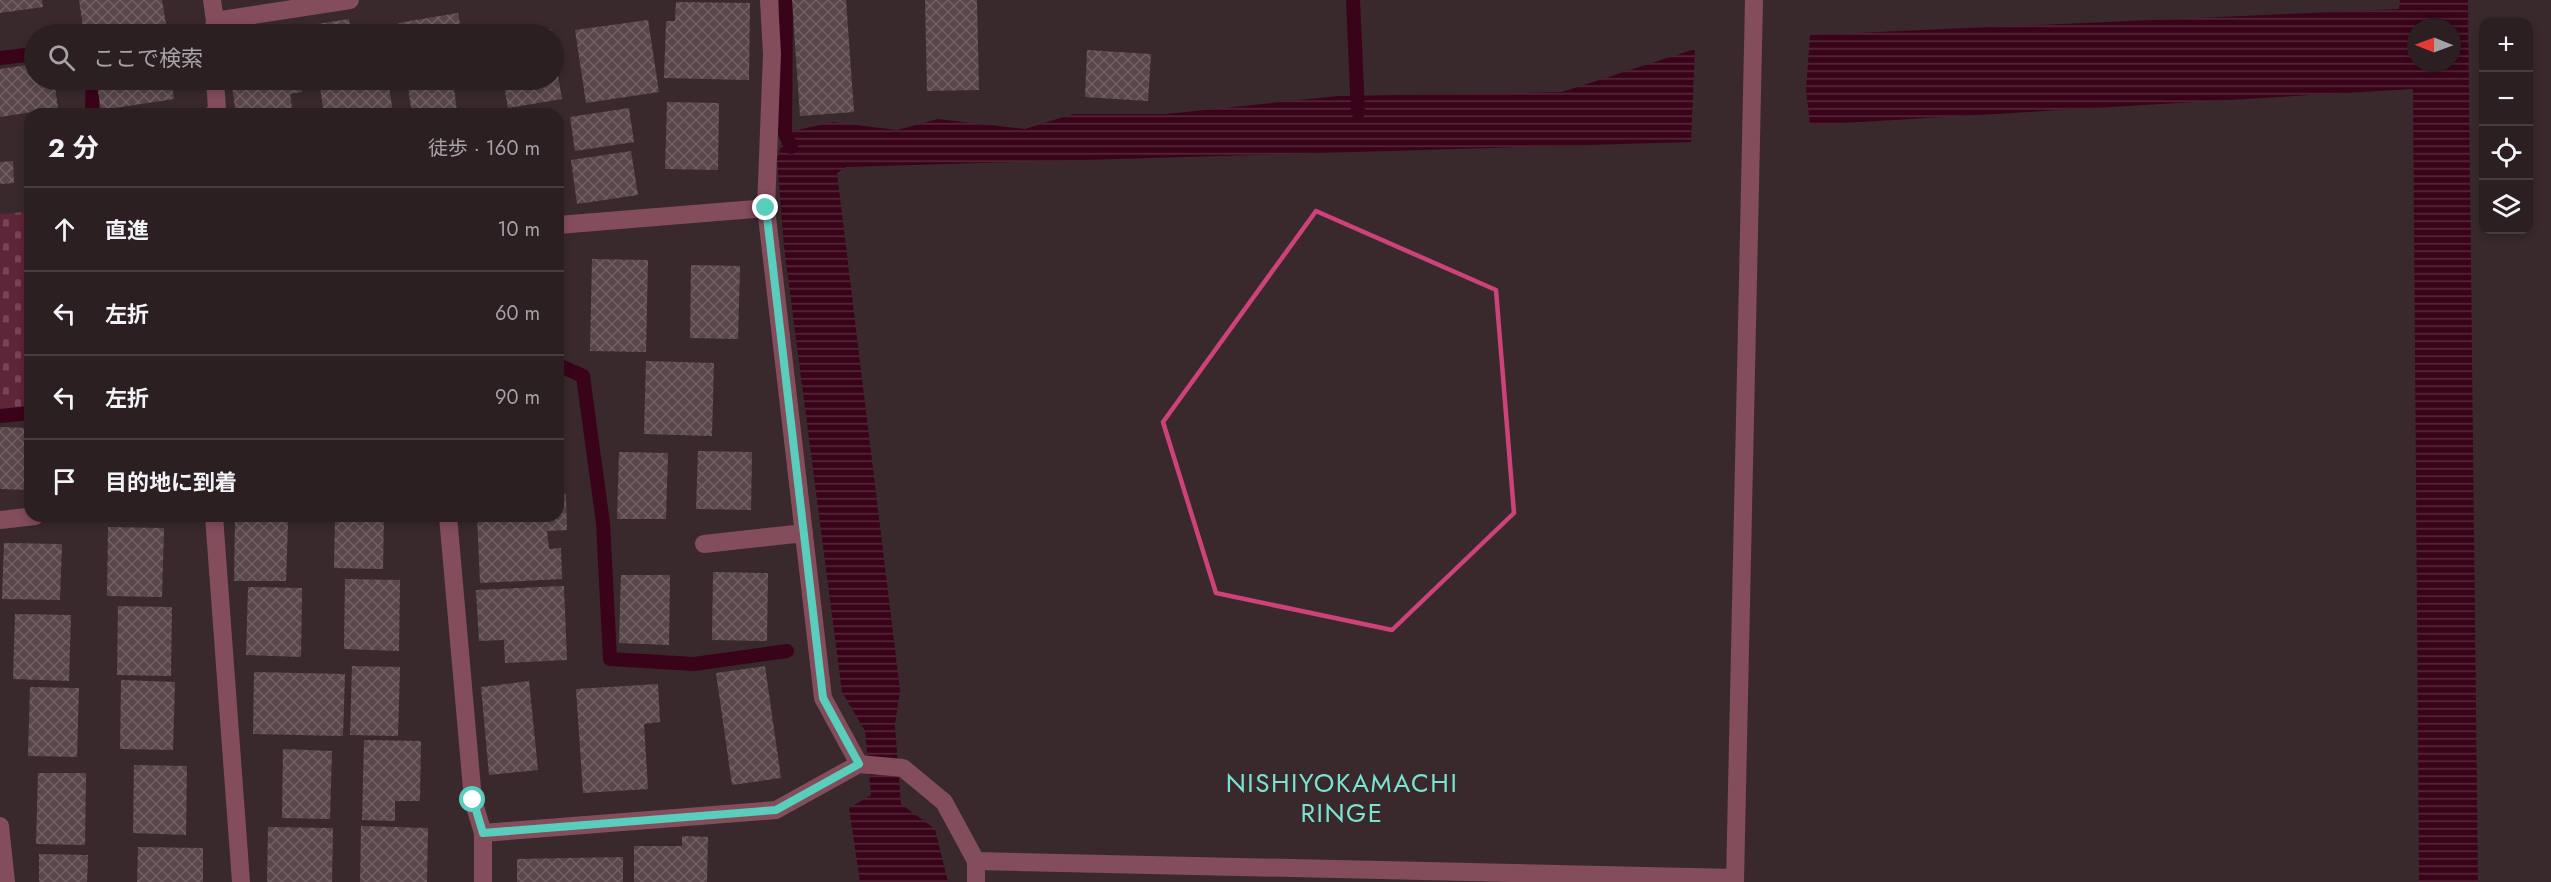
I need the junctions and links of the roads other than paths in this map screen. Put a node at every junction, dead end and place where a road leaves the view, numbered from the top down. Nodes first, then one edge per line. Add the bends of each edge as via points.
1 (212, 0) edge
2 (350, 0) edge
3 (769, 0) edge
4 (1754, 0) edge
5 (214, 24) edge
6 (233, 24) edge
7 (215, 90) edge
8 (217, 108) edge
9 (766, 208) junction
10 (564, 225) edge
11 (24, 517) edge
12 (0, 520) edge
13 (214, 522) edge
14 (449, 522) edge
15 (804, 533) junction
16 (704, 544) dead end
17 (859, 764) junction
18 (0, 826) edge
19 (483, 833) junction
20 (976, 861) junction
21 (1735, 880) edge
22 (6, 882) edge
23 (240, 882) edge
24 (483, 882) edge
25 (976, 882) edge

1 - 5 street
2 - 6 street
3 - 9 street via 772,54
4 - 21 street
7 - 8 street
9 - 10 street
9 - 15 street
11 - 12 street
13 - 23 street
14 - 19 street via 473,800
15 - 16 street
15 - 17 street via 823,698
17 - 19 street via 776,810
17 - 20 street via 903,768 944,802
18 - 22 street
19 - 24 street
20 - 21 street
20 - 25 street

